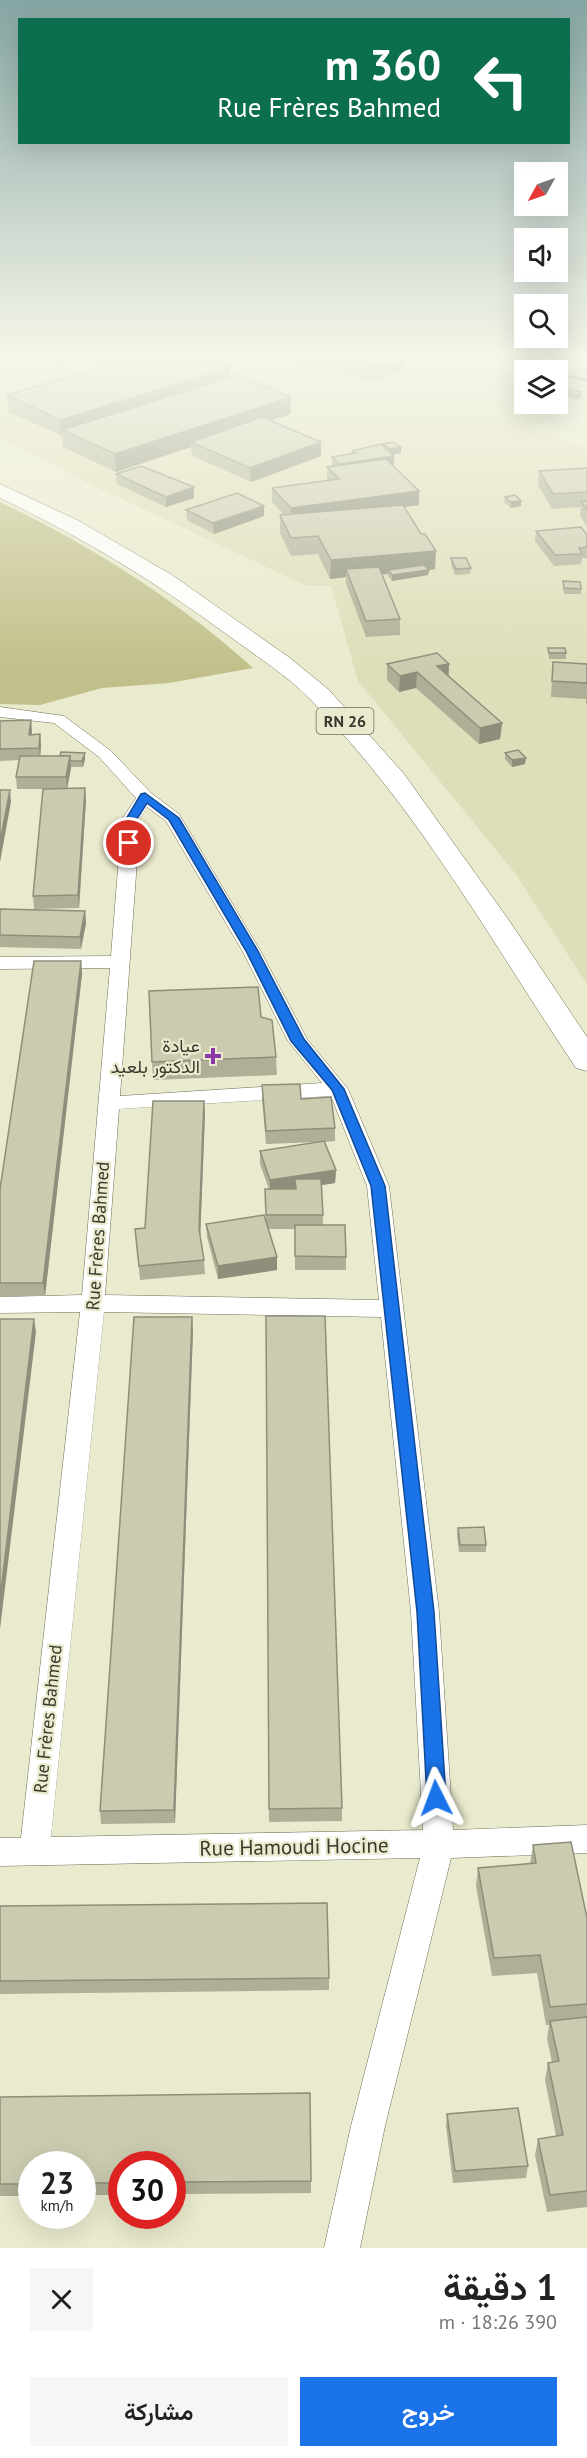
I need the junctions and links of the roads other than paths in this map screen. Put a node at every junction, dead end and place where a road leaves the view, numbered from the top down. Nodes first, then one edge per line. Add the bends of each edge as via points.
1 (0, 490) edge
2 (0, 712) edge
3 (145, 797) junction
4 (119, 962) junction
5 (0, 963) edge
6 (587, 1061) edge
7 (338, 1089) junction
8 (108, 1103) junction
9 (93, 1303) junction
10 (0, 1305) edge
11 (391, 1309) junction
12 (587, 1839) edge
13 (439, 1844) junction
14 (0, 1852) edge
15 (34, 1852) junction
16 (342, 2248) edge

1 - 6 main road, RN 26 via 51,514 187,594 282,662 318,693 361,739 436,837
2 - 3 street via 58,719 105,754
3 - 4 street, Rue Frères Bahmed via 131,819
3 - 7 street via 173,818 252,951 298,1041
4 - 5 street
4 - 8 street, Rue Frères Bahmed
7 - 8 street
7 - 11 street via 378,1186
8 - 9 street, Rue Frères Bahmed
9 - 10 street
9 - 11 street
9 - 15 street, Rue Frères Bahmed
11 - 13 street via 425,1612
12 - 13 street, Rue Hamoudi Hocine
13 - 15 street, Rue Hamoudi Hocine
13 - 16 street via 368,2126
14 - 15 street, Rue Hamoudi Hocine

